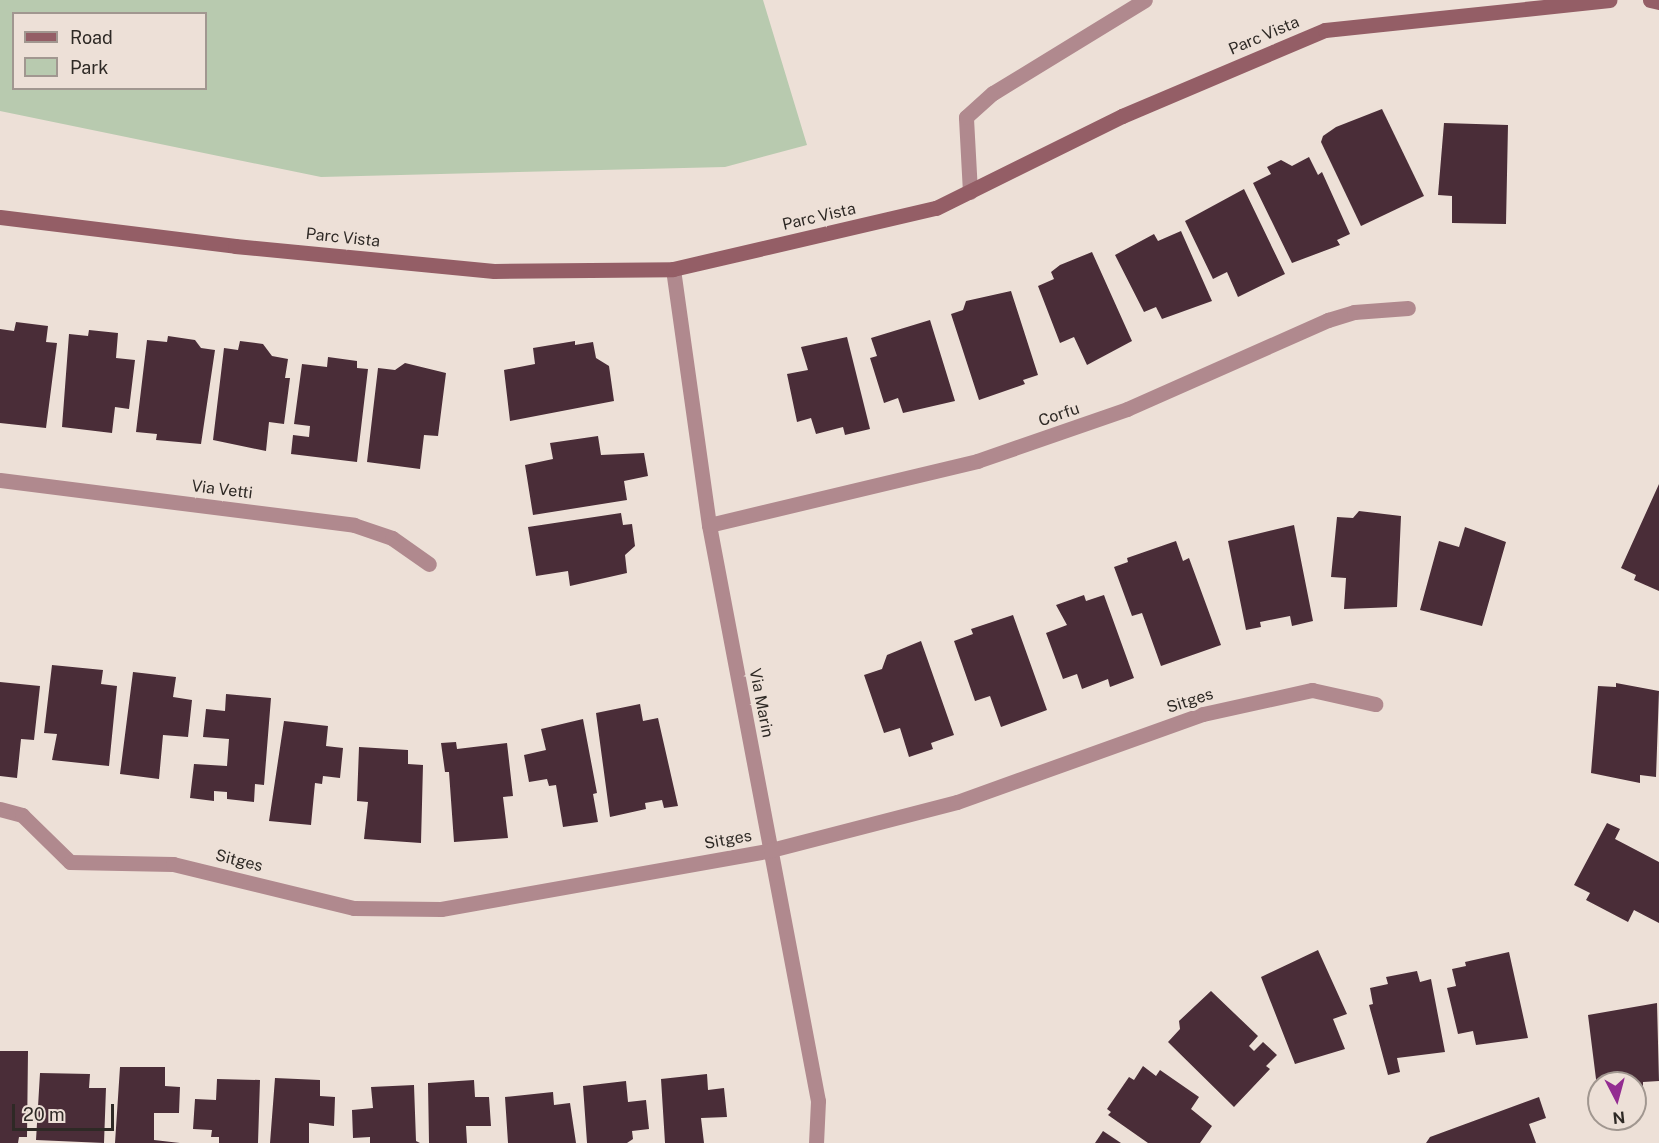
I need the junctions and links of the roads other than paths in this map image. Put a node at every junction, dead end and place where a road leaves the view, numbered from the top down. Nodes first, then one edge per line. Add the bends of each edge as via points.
1 (1145, 0) edge
2 (1609, 0) edge
3 (1650, 0) edge
4 (1659, 2) edge
5 (970, 192) junction
6 (0, 217) edge
7 (673, 269) junction
8 (1408, 309) dead end
9 (0, 480) edge
10 (709, 525) junction
11 (429, 564) dead end
12 (1375, 704) dead end
13 (0, 809) edge
14 (771, 850) junction
15 (816, 1143) edge

1 - 5 street via 993,93 966,117
2 - 5 street, Parc Vista via 1325,30 1122,116
3 - 4 street
5 - 7 street, Parc Vista via 936,208
6 - 7 street, Parc Vista via 235,246 494,271
7 - 10 street, Via Marin
8 - 10 street, Corfu via 1354,312 1328,320 1127,409 977,462
9 - 11 street, Via Vetti via 354,525 393,538
10 - 14 street, Via Marin
12 - 14 street, Sitges via 1312,690 1203,714 957,802
13 - 14 street, Sitges via 22,815 70,862 173,864 354,908 441,909
14 - 15 street, Via Marin via 818,1101

